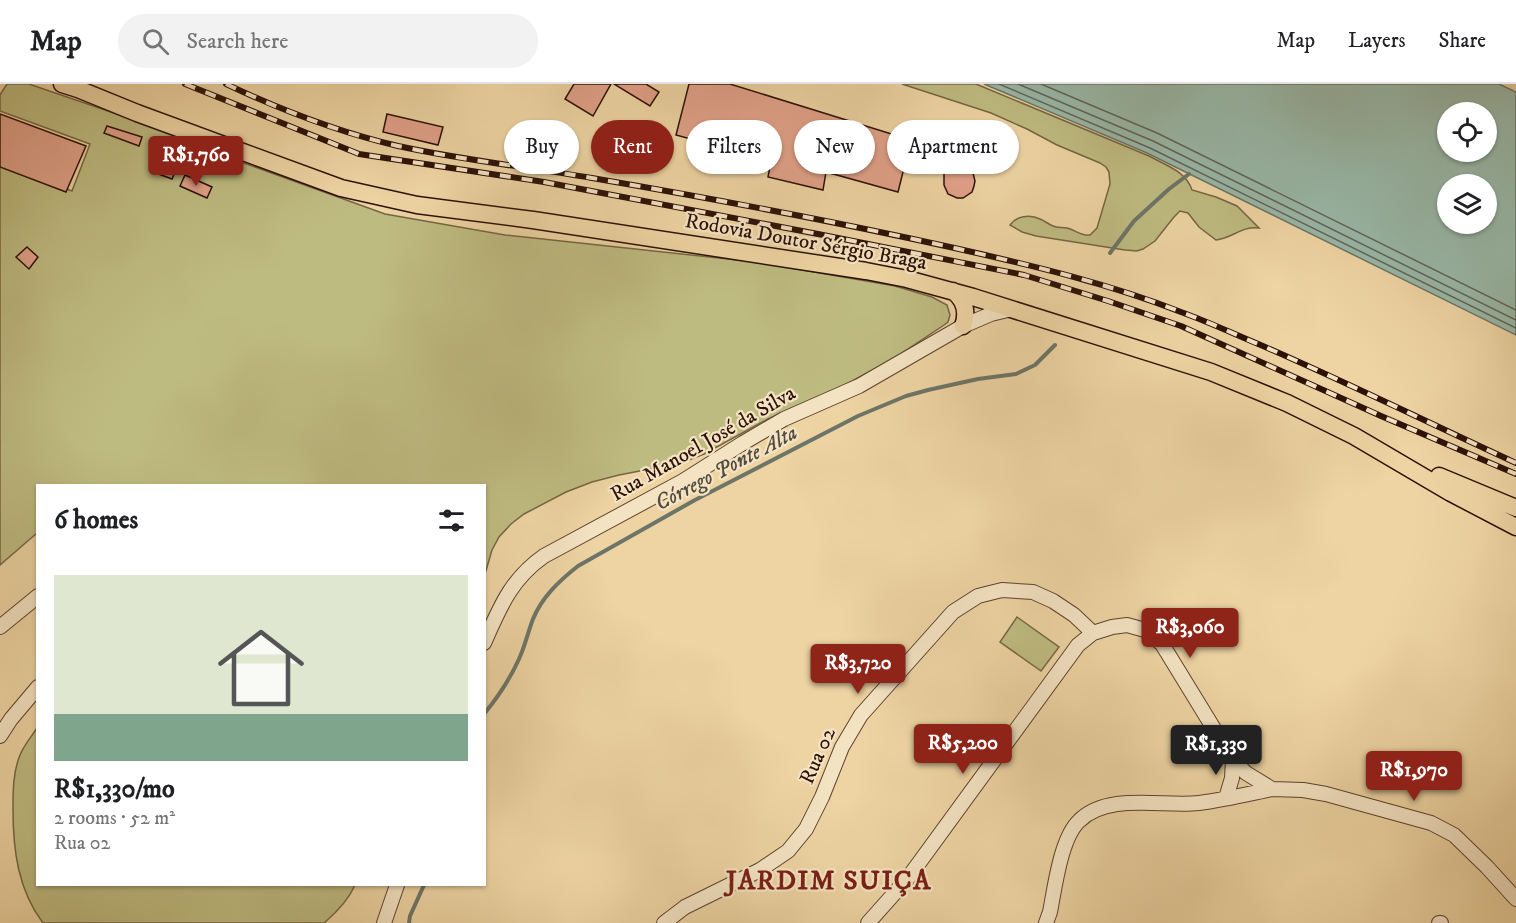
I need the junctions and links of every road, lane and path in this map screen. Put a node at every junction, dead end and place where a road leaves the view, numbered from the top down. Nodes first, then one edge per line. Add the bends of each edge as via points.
1 (62, 84) edge
2 (952, 291) junction
3 (1012, 309) junction
4 (963, 326) junction
5 (1387, 455) junction
6 (1516, 508) edge
7 (1516, 527) edge
8 (36, 598) edge
9 (0, 627) edge
10 (1093, 633) junction
11 (486, 639) edge
12 (36, 689) edge
13 (0, 736) edge
14 (1233, 760) junction
15 (1272, 789) junction
16 (1226, 798) junction
17 (397, 886) edge
18 (1516, 899) edge
19 (384, 923) edge
20 (664, 923) edge
21 (868, 923) edge
22 (1046, 923) edge

1 - 2 main road, Rodovia Doutor Sérgio Braga via 319,181 374,196 866,271
2 - 3 main road, Rodovia Doutor Sérgio Braga
2 - 4 main road via 966,309
3 - 4 street, Rua Manoel José da Silva
3 - 5 main road, Rodovia Doutor Sérgio Braga via 1211,372 1287,404
4 - 11 street, Rua Manoel José da Silva via 859,386 784,419 683,481 544,556 518,579
5 - 6 main road
5 - 7 main road, Rodovia Doutor Sérgio Braga
8 - 9 street
10 - 14 street via 1127,625 1145,630 1162,644
10 - 20 street, Rua 02 via 1074,615 1033,592 1002,590 978,596 953,612 861,715 842,747 806,829 788,851 760,870 685,907
10 - 21 street via 1078,645 908,878
12 - 13 street
14 - 15 street
14 - 16 street
15 - 16 street
15 - 18 street via 1326,794 1431,823 1454,835
16 - 22 street via 1199,803 1119,803 1096,809 1078,821 1066,839
17 - 19 street

